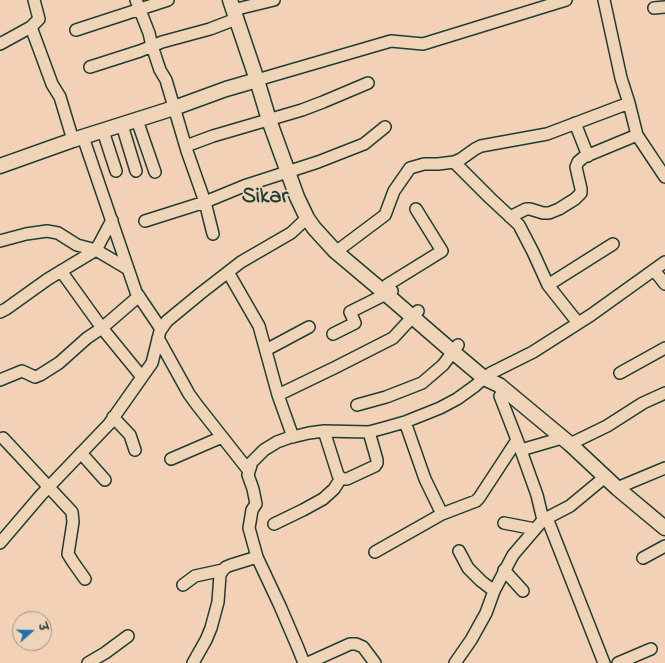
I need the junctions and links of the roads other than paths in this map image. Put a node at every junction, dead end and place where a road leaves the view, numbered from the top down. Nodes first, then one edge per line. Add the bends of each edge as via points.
1 (34, 0) edge
2 (168, 0) edge
3 (274, 0) edge
4 (566, 0) edge
5 (604, 0) edge
6 (138, 5) edge
7 (233, 10) edge
8 (31, 27) junction
9 (76, 30) dead end
10 (0, 44) edge
11 (152, 46) junction
12 (90, 67) dead end
13 (257, 80) junction
14 (368, 83) dead end
15 (629, 103) junction
16 (174, 108) junction
17 (137, 120) junction
18 (269, 120) junction
19 (575, 124) junction
20 (122, 125) junction
21 (385, 127) dead end
22 (103, 131) junction
23 (637, 135) junction
24 (78, 139) junction
25 (186, 146) junction
26 (588, 156) junction
27 (454, 162) junction
28 (0, 166) edge
29 (116, 171) dead end
30 (136, 171) dead end
31 (155, 172) dead end
32 (288, 172) junction
33 (665, 177) edge
34 (205, 202) junction
35 (416, 209) dead end
36 (510, 217) junction
37 (307, 218) junction
38 (112, 220) junction
39 (145, 221) dead end
40 (213, 234) dead end
41 (322, 236) junction
42 (0, 242) edge
43 (613, 244) dead end
44 (341, 248) junction
45 (96, 250) junction
46 (665, 262) edge
47 (128, 269) junction
48 (654, 270) junction
49 (61, 271) junction
50 (228, 272) junction
51 (665, 284) edge
52 (548, 285) junction
53 (389, 290) junction
54 (139, 296) junction
55 (0, 312) edge
56 (416, 314) junction
57 (578, 323) junction
58 (309, 326) dead end
59 (102, 328) junction
60 (160, 334) junction
61 (333, 334) dead end
62 (665, 348) edge
63 (456, 349) junction
64 (266, 350) junction
65 (620, 373) dead end
66 (142, 377) junction
67 (0, 380) edge
68 (494, 383) junction
69 (665, 393) edge
70 (278, 395) junction
71 (357, 405) dead end
72 (113, 417) junction
73 (405, 422) junction
74 (324, 431) junction
75 (369, 432) junction
76 (222, 437) junction
77 (294, 437) junction
78 (3, 438) dead end
79 (566, 441) junction
80 (519, 445) junction
81 (135, 450) dead end
82 (81, 453) junction
83 (171, 459) dead end
84 (665, 468) edge
85 (249, 472) junction
86 (605, 477) junction
87 (341, 478) junction
88 (105, 480) dead end
89 (48, 487) junction
90 (617, 488) junction
91 (442, 514) junction
92 (545, 519) junction
93 (504, 523) dead end
94 (274, 524) dead end
95 (535, 528) junction
96 (665, 528) edge
97 (0, 543) edge
98 (665, 546) edge
99 (460, 551) dead end
100 (375, 552) dead end
101 (257, 558) junction
102 (643, 558) dead end
103 (223, 570) junction
104 (504, 570) junction
105 (86, 579) dead end
106 (183, 585) dead end
107 (494, 591) junction
108 (523, 591) dead end
109 (128, 636) dead end
110 (651, 649) dead end
111 (88, 663) edge
112 (193, 663) edge
113 (304, 663) edge
114 (308, 663) edge
115 (374, 663) edge
116 (455, 663) edge
117 (604, 663) edge
118 (618, 663) edge

1 - 8 street via 39,19
2 - 6 street
3 - 7 street
4 - 13 street via 422,44 391,41
5 - 15 street
6 - 9 street
6 - 11 street
7 - 11 street via 210,29
7 - 13 main road
8 - 10 street
8 - 24 street via 52,84 60,96
11 - 12 street
11 - 16 street
13 - 16 main road
13 - 18 main road
14 - 18 street via 323,102
15 - 19 street
15 - 23 street
16 - 17 main road
16 - 25 street
17 - 20 main road
17 - 31 street
18 - 25 street
18 - 32 main road
19 - 26 street
19 - 27 street via 548,134 481,146
20 - 22 main road
20 - 30 street
21 - 32 street via 364,144
22 - 24 main road
22 - 29 street
23 - 26 street
23 - 33 street
24 - 28 main road
24 - 38 street
25 - 34 street
26 - 36 street via 581,159 576,167 581,193 575,199 554,212 543,213 526,209
27 - 36 street
27 - 44 street via 424,164 410,168 394,191 385,215
32 - 34 street
32 - 37 main road
34 - 39 street
34 - 40 street
35 - 53 street via 442,251
36 - 52 street via 520,225
37 - 41 main road
37 - 50 street via 291,233
38 - 45 street
38 - 47 street
41 - 44 main road
41 - 53 main road via 335,251
42 - 45 street via 47,231 58,232 77,245
43 - 52 street
44 - 53 main road
45 - 47 street
45 - 49 street
46 - 48 street
47 - 54 street
48 - 51 street
48 - 57 street
49 - 55 street
49 - 59 street
50 - 60 street via 167,321
50 - 64 street via 259,326
52 - 57 street
53 - 56 main road
53 - 61 street via 350,312 355,324
54 - 59 street
54 - 60 street
56 - 63 main road
56 - 70 street via 393,338
57 - 68 street via 533,352
58 - 64 street
59 - 66 street
59 - 67 street via 40,375 35,377 22,371
60 - 66 street via 152,363
60 - 76 street via 189,394
62 - 65 street
63 - 68 main road
63 - 71 street via 443,365 422,383
64 - 70 street
66 - 72 street
68 - 73 street via 475,386 440,408
68 - 79 main road
68 - 80 street
69 - 79 street via 642,403 607,426
70 - 77 street
72 - 81 street via 130,436
72 - 82 street
73 - 75 street
73 - 91 street via 425,479
74 - 75 street
74 - 77 street
74 - 87 street
75 - 87 street via 377,463 347,479
76 - 83 street
76 - 85 street
77 - 85 street via 277,442 264,450 252,462
78 - 89 street
79 - 80 street
79 - 86 main road
80 - 91 street via 479,498
80 - 92 street
82 - 88 street
82 - 89 street
84 - 90 street
85 - 101 street via 256,504 252,510 249,528
86 - 90 main road
86 - 92 street via 570,506
87 - 94 street via 324,499
89 - 97 street
89 - 105 street via 72,512 68,554
90 - 96 main road
91 - 100 street
92 - 95 street
92 - 117 street
93 - 95 street
95 - 104 street
98 - 102 street
99 - 107 street via 468,568
101 - 103 street via 231,565
101 - 113 street
103 - 106 street via 195,576
103 - 112 street via 211,628
104 - 107 street
104 - 108 street
107 - 116 street via 486,613
109 - 111 street
110 - 118 street
114 - 115 street via 350,644 363,647

